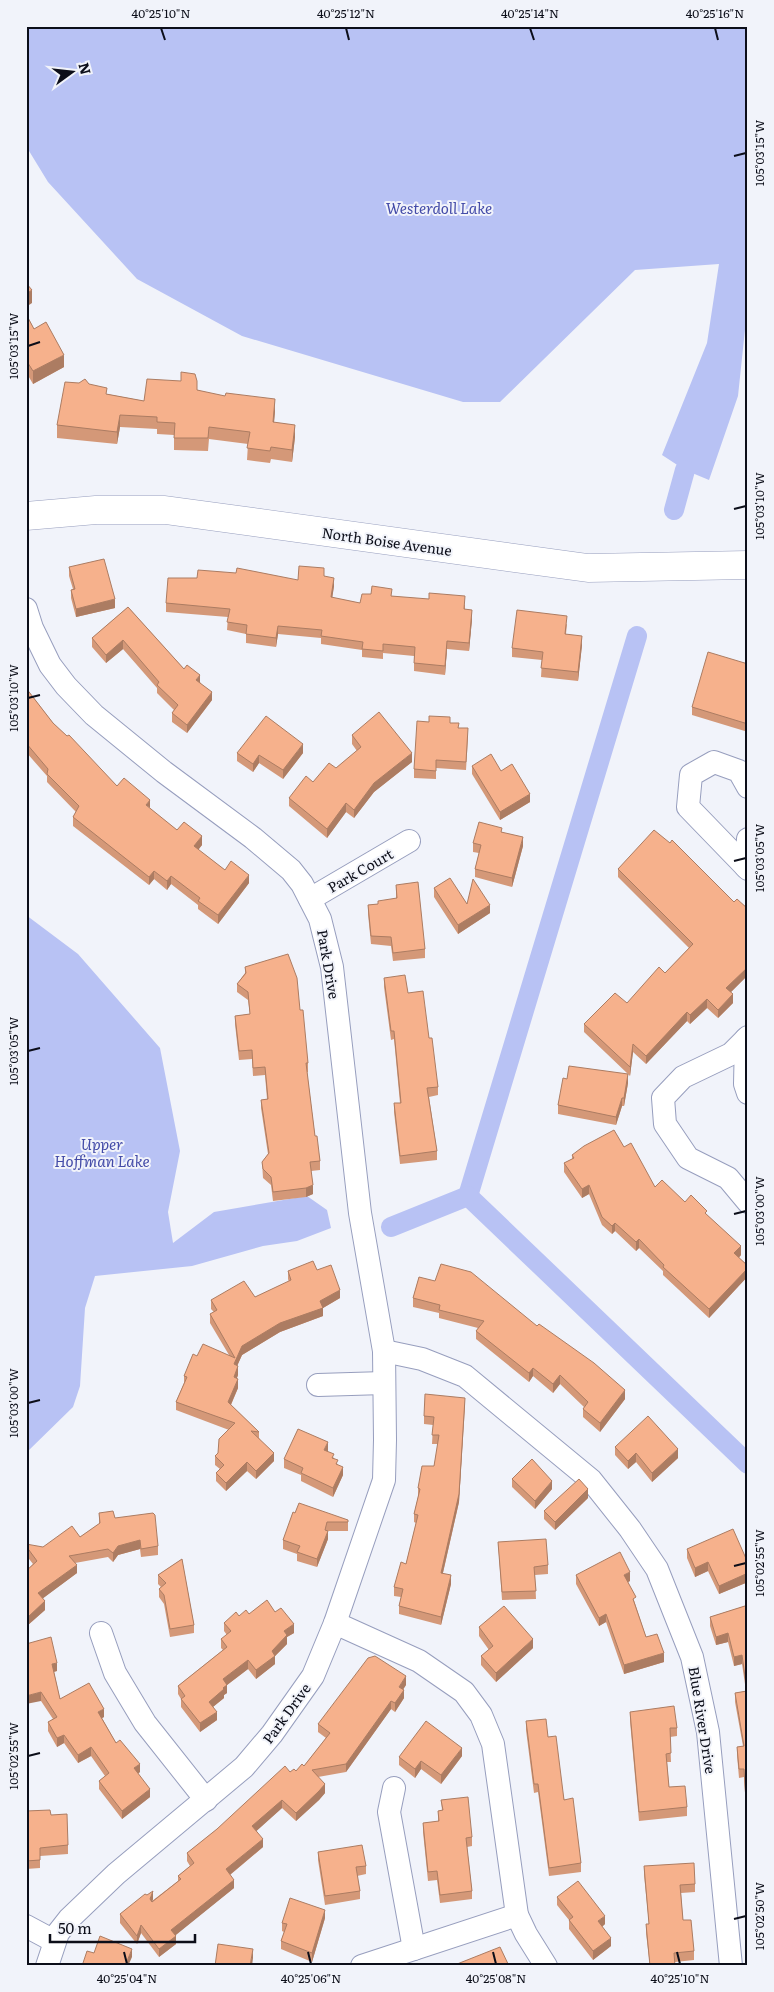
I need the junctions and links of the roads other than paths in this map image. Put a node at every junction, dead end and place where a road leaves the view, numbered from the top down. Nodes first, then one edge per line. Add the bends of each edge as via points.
1 (26, 516) edge
2 (748, 565) edge
3 (26, 609) edge
4 (748, 787) edge
5 (748, 839) edge
6 (409, 841) dead end
7 (747, 868) edge
8 (310, 899) junction
9 (747, 1038) edge
10 (748, 1093) edge
11 (748, 1202) edge
12 (384, 1351) junction
13 (384, 1383) junction
14 (318, 1385) dead end
15 (335, 1623) junction
16 (101, 1633) dead end
17 (394, 1788) dead end
18 (206, 1800) junction
19 (518, 1915) junction
20 (26, 1926) edge
21 (54, 1941) junction
22 (414, 1949) junction
23 (47, 1966) edge
24 (362, 1966) edge
25 (546, 1966) edge
26 (731, 1966) edge

1 - 2 street, North Boise Avenue via 96,510 165,510 588,568
3 - 8 street, Park Drive via 50,664 88,710 291,870
4 - 7 street via 739,771 714,762 691,774 688,807
5 - 7 street
6 - 8 street, Park Court
8 - 12 street, Park Drive via 325,932 332,968 360,1213
9 - 10 street via 745,1084
9 - 11 street via 731,1054 683,1077 663,1098 665,1124 688,1158 728,1178
12 - 13 street, Park Drive
12 - 26 street, Blue River Drive via 422,1359 464,1376 542,1437 591,1480 657,1569 684,1634 702,1696
13 - 14 street
13 - 15 street, Park Drive via 384,1480
15 - 18 street, Park Drive via 313,1676 272,1734 244,1767
15 - 19 street via 419,1661 464,1692 481,1715 492,1744
16 - 18 street via 114,1673 145,1723
17 - 22 street via 389,1812
18 - 21 street, Park Drive via 116,1874 69,1919
19 - 22 street
19 - 25 street
20 - 21 street
21 - 23 street, Park Drive
22 - 24 street

